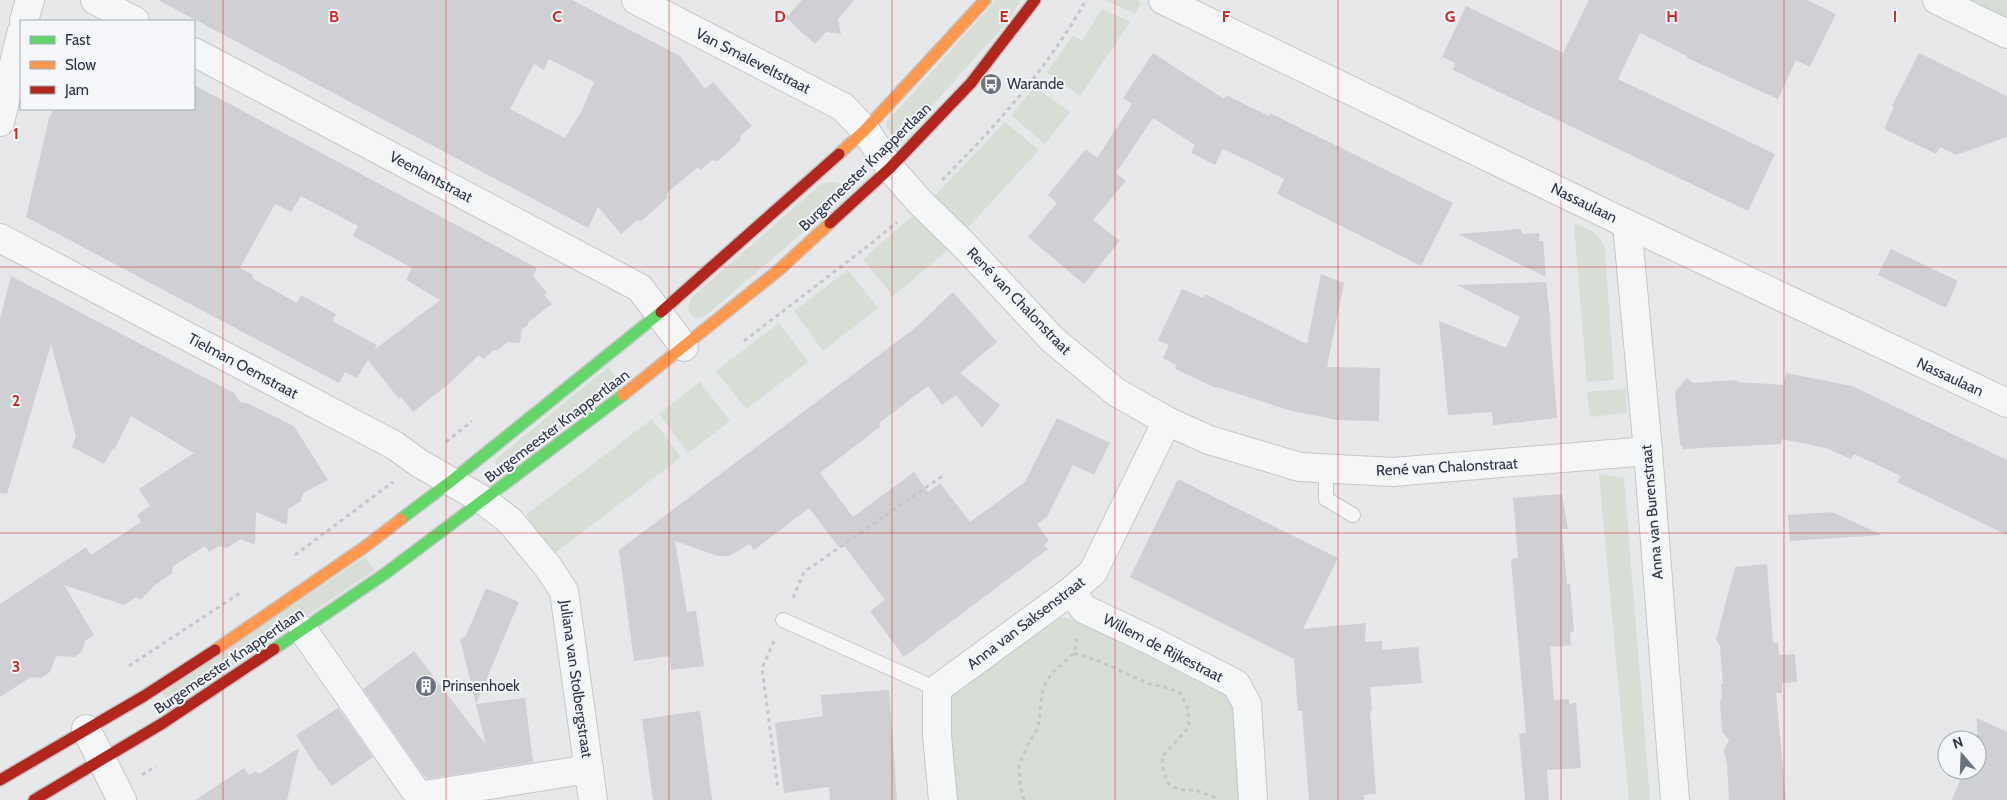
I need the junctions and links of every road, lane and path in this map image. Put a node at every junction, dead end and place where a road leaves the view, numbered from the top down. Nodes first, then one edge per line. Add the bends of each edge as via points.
1 (30, 0) edge
2 (95, 0) edge
3 (636, 0) edge
4 (985, 0) edge
5 (1035, 0) edge
6 (1163, 0) edge
7 (1937, 0) edge
8 (24, 20) edge
9 (133, 20) edge
10 (2007, 34) edge
11 (20, 38) edge
12 (195, 53) edge
13 (0, 122) edge
14 (865, 130) junction
15 (890, 168) junction
16 (1627, 224) junction
17 (0, 238) edge
18 (658, 314) junction
19 (684, 346) junction
20 (2007, 403) edge
21 (474, 420) dead end
22 (1167, 421) junction
23 (1648, 451) junction
24 (419, 463) junction
25 (1326, 468) junction
26 (450, 482) junction
27 (483, 500) junction
28 (1353, 516) dead end
29 (294, 556) dead end
30 (247, 588) dead end
31 (1077, 600) junction
32 (783, 620) dead end
33 (303, 630) junction
34 (1074, 653) junction
35 (126, 668) dead end
36 (937, 690) junction
37 (86, 729) junction
38 (102, 760) junction
39 (589, 769) junction
40 (0, 780) edge
41 (34, 800) edge
42 (122, 800) edge
43 (593, 800) edge
44 (943, 800) edge
45 (1024, 800) edge
46 (1215, 800) edge
47 (1253, 800) edge
48 (1675, 800) edge

1 - 8 street
2 - 9 street
3 - 14 street, Van Smaleveltstraat via 843,107
4 - 14 main road, Burgemeester Knappertlaan
5 - 15 main road, Burgemeester Knappertlaan via 971,83
6 - 16 street, Nassaulaan
7 - 10 street
11 - 13 street
12 - 18 street, Veenlantstraat via 640,288
14 - 15 street, René van Chalonstraat
14 - 18 main road, Burgemeester Knappertlaan
15 - 19 main road, Burgemeester Knappertlaan via 780,269
15 - 22 street, René van Chalonstraat via 1053,340 1116,392
16 - 20 street, Nassaulaan
16 - 23 street, Anna van Burenstraat
17 - 24 street, Tielman Oemstraat via 394,445
18 - 19 street
18 - 26 main road, Burgemeester Knappertlaan
19 - 27 main road, Burgemeester Knappertlaan
21 - 24 path
22 - 25 street, René van Chalonstraat via 1209,440 1300,467
22 - 31 street, Anna van Saksenstraat
23 - 25 street, René van Chalonstraat via 1393,472
23 - 48 street, Anna van Burenstraat
24 - 26 street, Tielman Oemstraat
24 - 29 path
25 - 28 lane via 1326,499
26 - 27 street, Tielman Oemstraat
26 - 37 main road, Burgemeester Knappertlaan via 366,546 238,635
27 - 33 main road, Burgemeester Knappertlaan
27 - 39 street, Juliana van Stolbergstraat via 510,521 564,591
30 - 35 path
31 - 34 path
31 - 36 street, Anna van Saksenstraat
31 - 47 street, Willem de Rijkestraat via 1236,684 1246,704
32 - 36 lane
33 - 38 main road, Burgemeester Knappertlaan
33 - 39 street via 419,796
34 - 45 path via 1052,673 1042,688 1038,728 1019,765
34 - 46 path via 1149,684 1180,693 1188,709 1189,727 1162,757 1163,770 1168,783 1179,790 1196,790
36 - 44 street
37 - 38 street
37 - 40 main road, Burgemeester Knappertlaan
38 - 41 main road, Burgemeester Knappertlaan
38 - 42 street
39 - 43 street, Juliana van Stolbergstraat

